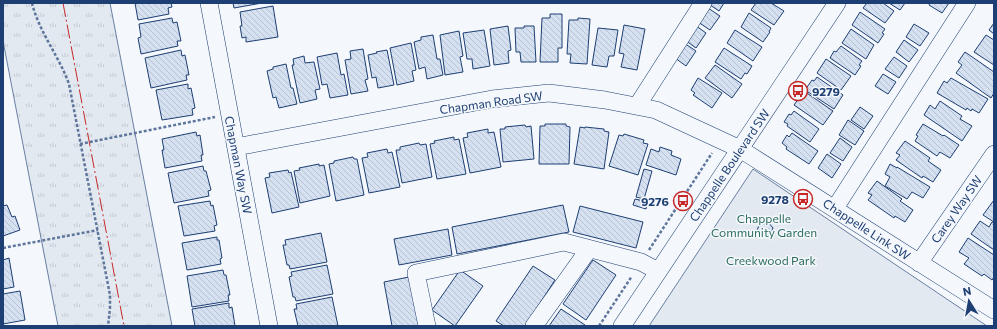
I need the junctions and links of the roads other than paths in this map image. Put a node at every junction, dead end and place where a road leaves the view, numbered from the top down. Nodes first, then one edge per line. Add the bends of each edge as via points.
1 (209, 3) edge
2 (703, 3) edge
3 (836, 3) edge
4 (967, 3) edge
5 (637, 106) junction
6 (236, 147) junction
7 (740, 149) junction
8 (994, 154) edge
9 (835, 208) junction
10 (589, 249) junction
11 (919, 263) junction
12 (658, 272) junction
13 (994, 310) edge
14 (269, 326) edge
15 (427, 326) edge
16 (534, 326) edge
17 (622, 326) edge

1 - 6 street, Chapman Way SW
2 - 5 street
3 - 7 street, Chappelle Boulevard SW
4 - 9 street
5 - 6 street, Chapman Road SW via 549,93 492,99
5 - 7 street, Chapman Road SW via 656,110
6 - 14 street, Chapman Way SW
7 - 9 street, Chappelle Link SW
7 - 12 street, Chappelle Boulevard SW
8 - 11 street, Carey Way SW
9 - 11 street, Chappelle Link SW
10 - 12 street via 641,262
10 - 15 street via 564,242 416,273
10 - 16 street
11 - 13 street, Chappelle Link SW
12 - 17 street, Chappelle Boulevard SW

